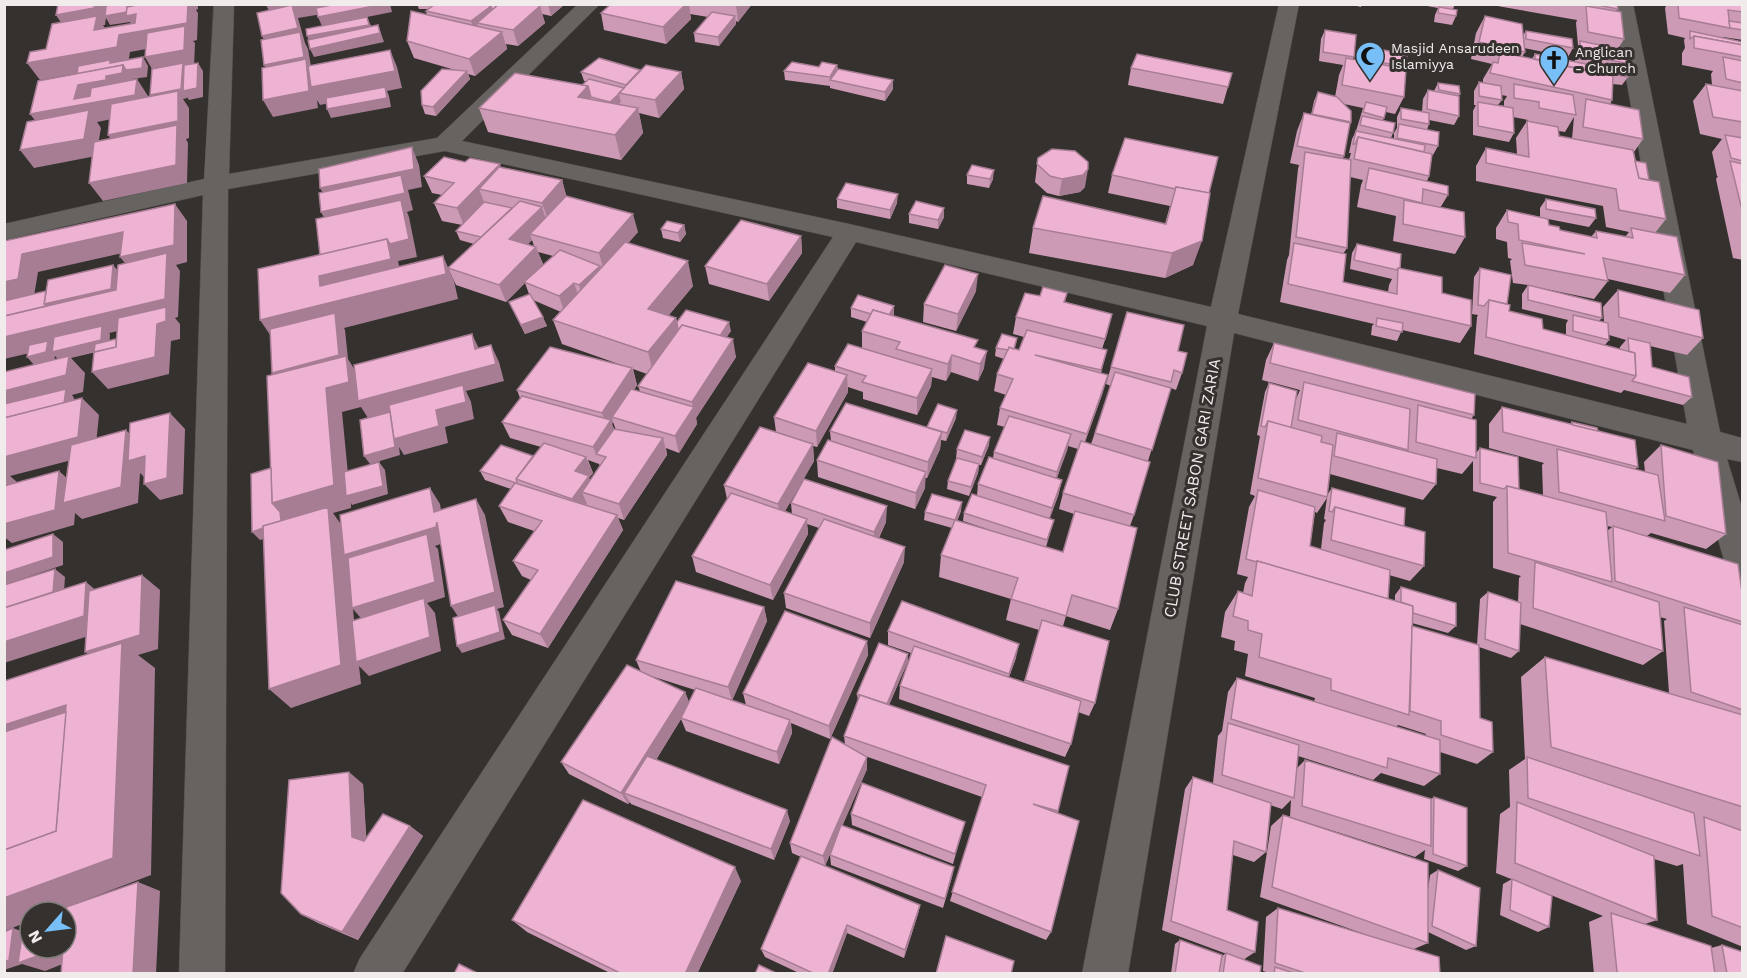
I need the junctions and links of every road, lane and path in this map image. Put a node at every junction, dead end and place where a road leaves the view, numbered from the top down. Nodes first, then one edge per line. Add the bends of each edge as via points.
1 (224, 4) edge
2 (590, 4) edge
3 (1288, 4) edge
4 (1623, 4) edge
5 (445, 144) junction
6 (216, 184) junction
7 (4, 232) edge
8 (849, 232) junction
9 (1222, 320) junction
10 (1706, 441) junction
11 (1743, 450) edge
12 (1743, 564) edge
13 (202, 974) edge
14 (376, 974) edge
15 (1105, 974) edge

1 - 6 street
2 - 5 street
3 - 9 street, CLUB STREET SABON GARI ZARIA
4 - 10 street
5 - 6 street
5 - 8 street
6 - 7 street
6 - 13 street
8 - 9 street
8 - 14 street
9 - 10 street
9 - 15 street, CLUB STREET SABON GARI ZARIA
10 - 11 street
10 - 12 street

